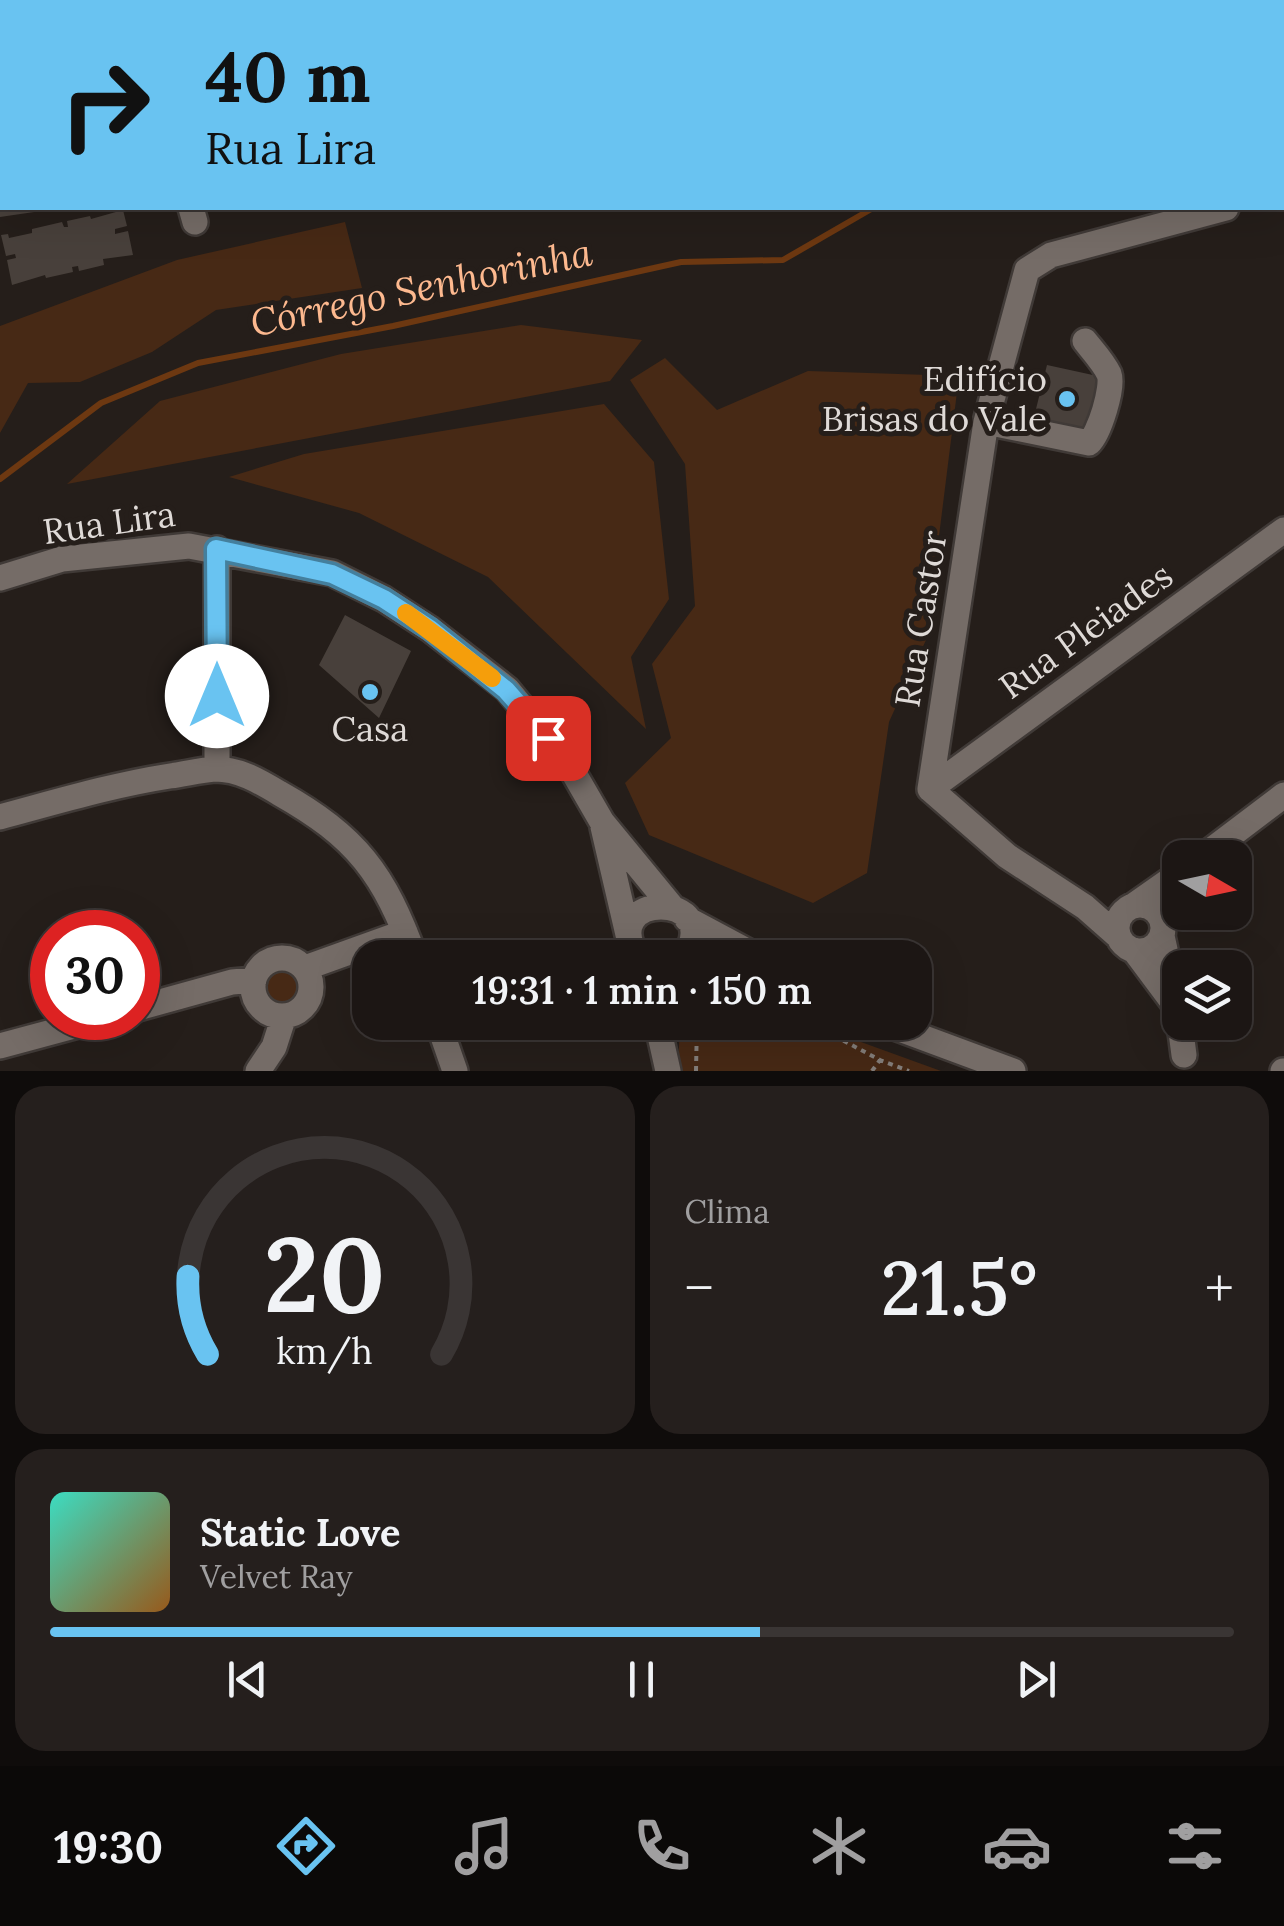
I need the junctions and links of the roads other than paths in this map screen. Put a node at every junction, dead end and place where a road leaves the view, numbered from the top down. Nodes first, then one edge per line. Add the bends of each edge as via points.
1 (1218, 210) edge
2 (1085, 341) dead end
3 (986, 422) junction
4 (1284, 530) edge
5 (216, 549) junction
6 (0, 578) edge
7 (217, 769) junction
8 (930, 789) junction
9 (1284, 795) edge
10 (0, 817) edge
11 (602, 822) junction
12 (1225, 840) edge
13 (1162, 891) edge
14 (679, 912) junction
15 (1127, 927) junction
16 (1162, 927) joint
17 (406, 932) junction
18 (409, 940) edge
19 (630, 940) edge
20 (634, 940) edge
21 (691, 940) edge
22 (728, 940) edge
23 (305, 968) junction
24 (254, 980) junction
25 (1162, 983) edge
26 (160, 1002) edge
27 (284, 1016) junction
28 (30, 1038) edge
29 (444, 1040) edge
30 (660, 1040) edge
31 (928, 1040) edge
32 (1182, 1040) edge
33 (0, 1046) edge
34 (1186, 1066) edge
35 (258, 1071) edge
36 (455, 1071) edge
37 (668, 1071) edge
38 (1012, 1071) edge

1 - 3 street, Rua Castor via 1052,254 1027,270
2 - 3 street via 1111,383 1089,443
3 - 8 street, Rua Castor
4 - 8 street, Rua Pleiades
5 - 6 street, Rua Lira via 62,559
5 - 7 street
5 - 11 street, Rua Lira via 332,574 430,629 506,690 568,762
7 - 10 street
7 - 17 street via 246,774 342,833 368,860
8 - 15 street via 1007,856
9 - 12 street
11 - 14 street
11 - 19 street
13 - 15 street
14 - 20 street via 653,906 638,914
14 - 21 street
14 - 22 street
15 - 16 street via 1146,906
15 - 16 street via 1148,950
15 - 25 street
17 - 18 street
17 - 23 street
23 - 24 street via 280,957 263,964
23 - 27 street via 311,994 301,1010
24 - 26 street
24 - 27 street via 260,1006
27 - 35 street
28 - 33 street
29 - 36 street
30 - 37 street
31 - 38 street
32 - 34 street

